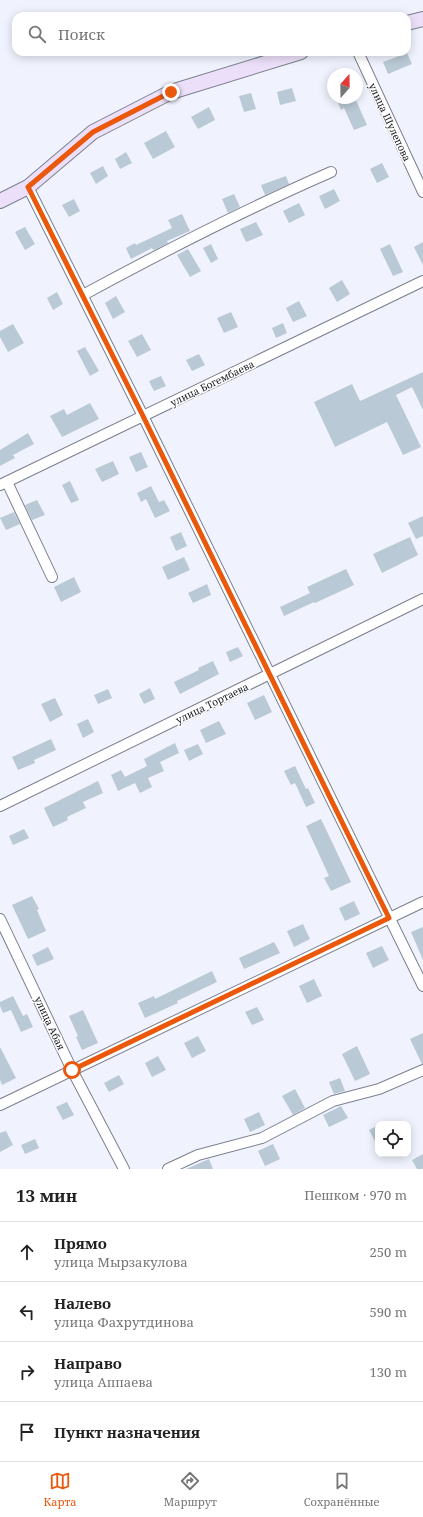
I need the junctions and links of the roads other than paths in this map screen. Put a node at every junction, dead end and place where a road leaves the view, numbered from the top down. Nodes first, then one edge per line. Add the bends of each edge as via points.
1 (423, 19) edge
2 (411, 22) edge
3 (288, 56) edge
4 (360, 56) edge
5 (332, 172) dead end
6 (28, 187) junction
7 (423, 192) edge
8 (0, 201) edge
9 (423, 281) edge
10 (83, 295) junction
11 (143, 416) junction
12 (3, 484) edge
13 (52, 577) dead end
14 (423, 600) edge
15 (270, 674) junction
16 (0, 806) edge
17 (423, 902) edge
18 (389, 918) junction
19 (0, 919) edge
20 (423, 986) edge
21 (72, 1070) junction
22 (423, 1070) edge
23 (0, 1105) edge
24 (124, 1169) edge
25 (168, 1169) edge

1 - 2 main road
3 - 6 main road via 171,92 93,132
4 - 7 street, улица Шулепова
5 - 10 street via 173,246
6 - 8 main road
6 - 10 street
9 - 11 street, улица Богембаева
10 - 11 street
11 - 12 street, улица Богембаева
11 - 15 street
12 - 13 street
14 - 15 street, улица Тортаева
15 - 16 street, улица Тортаева
15 - 18 street
17 - 18 street
18 - 20 street
18 - 21 street
19 - 21 street, улица Абая
21 - 23 street
21 - 24 street, улица Абая
22 - 25 street via 379,1089 333,1101 262,1138 198,1155

